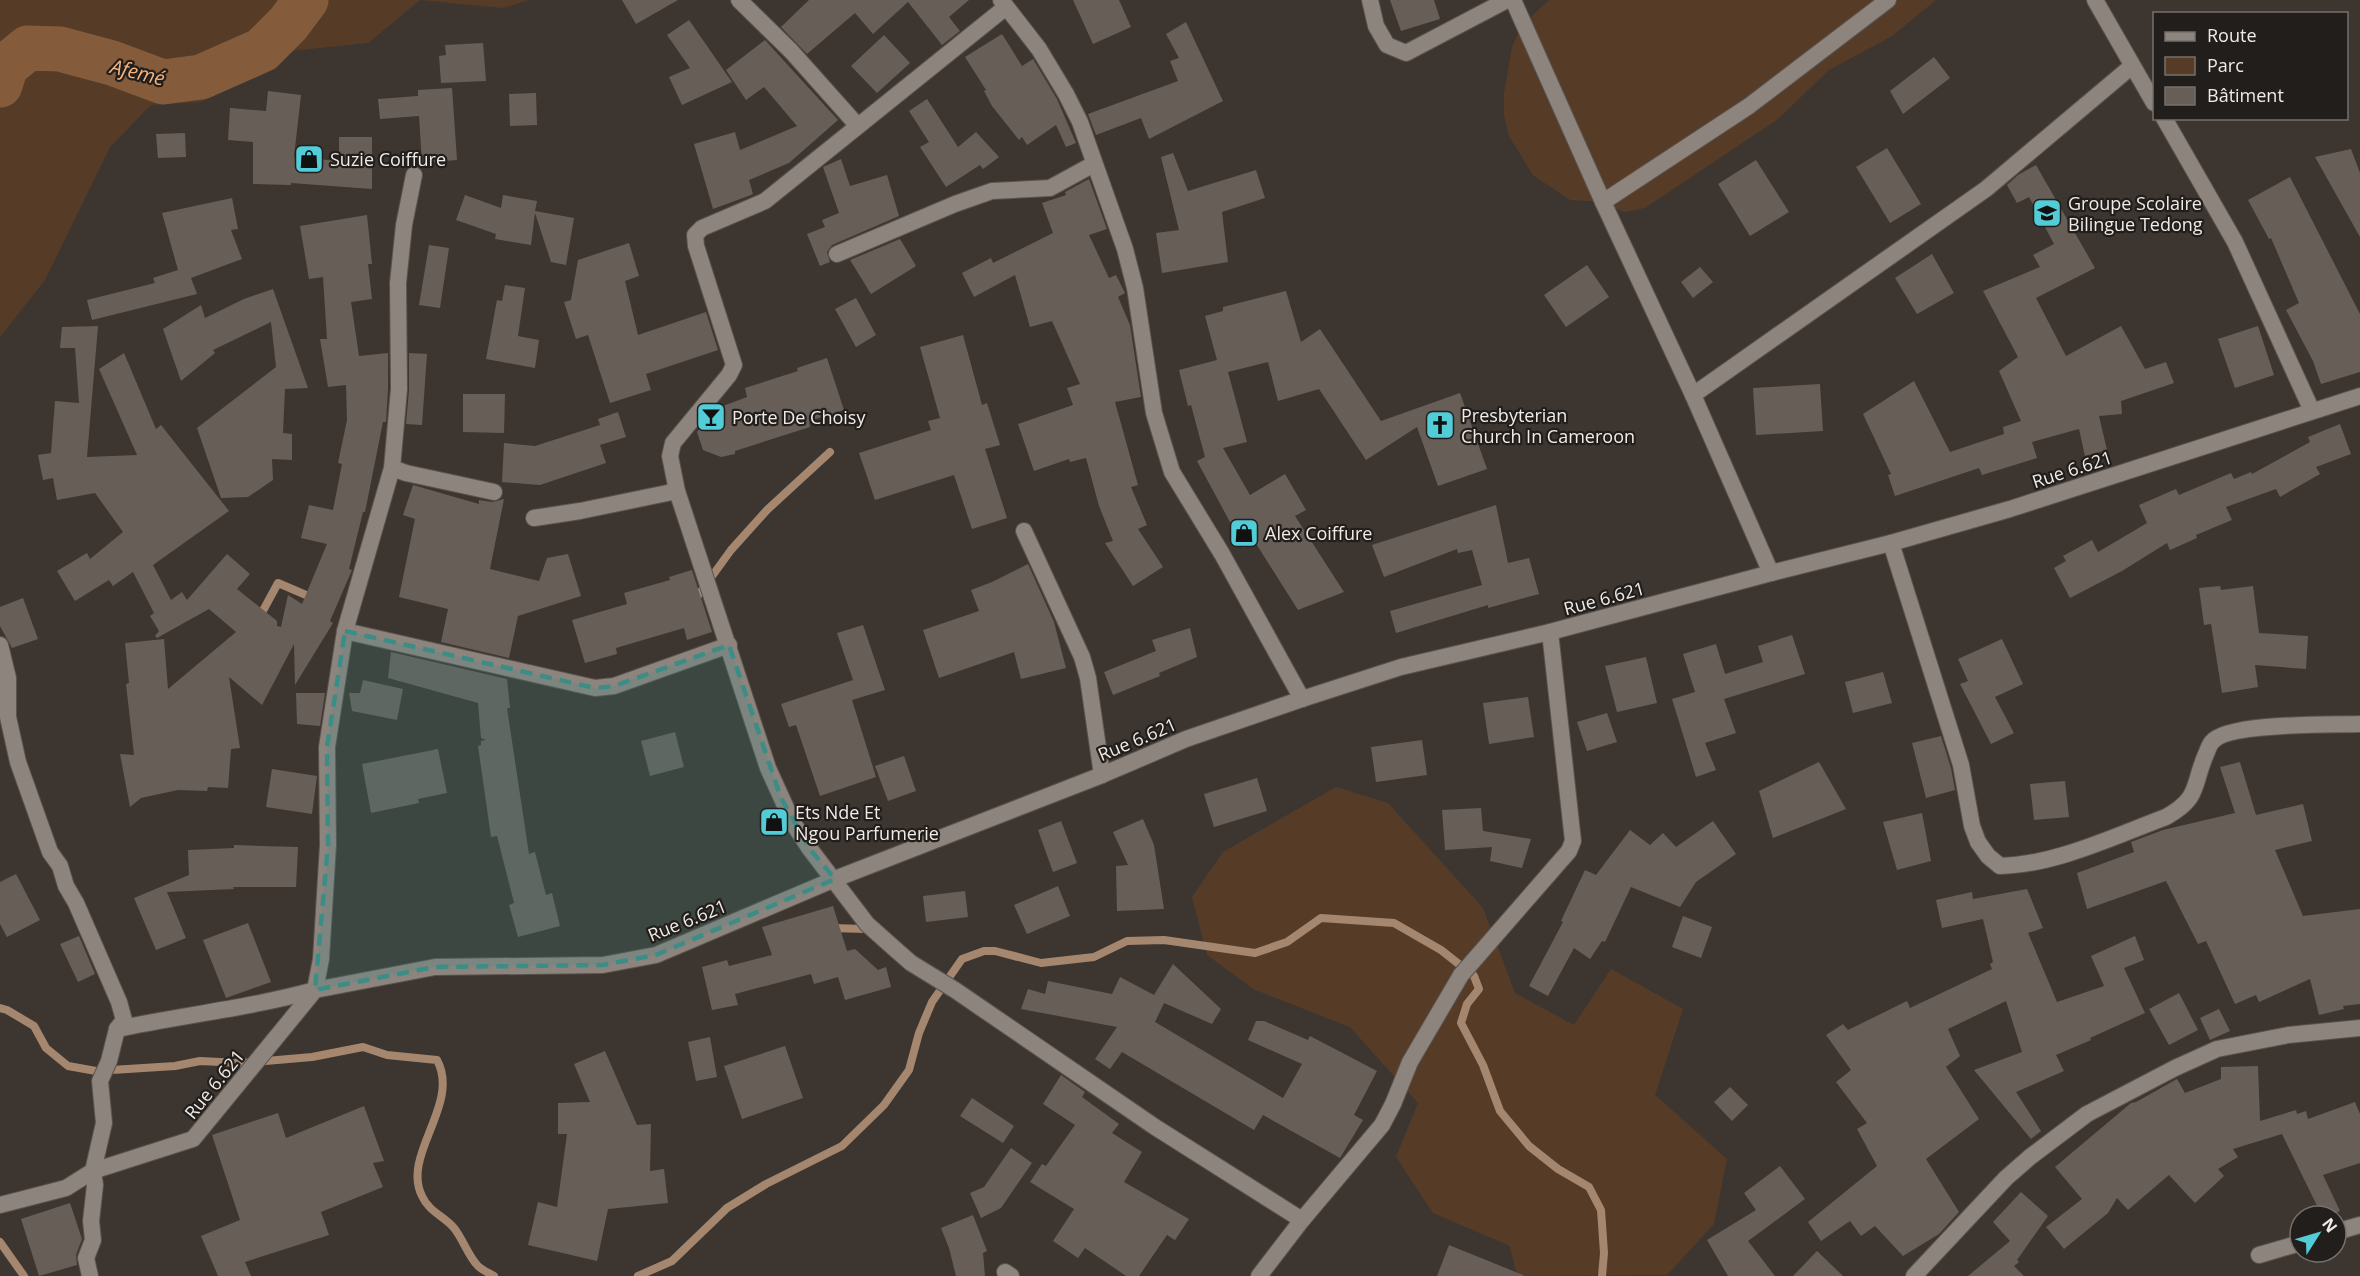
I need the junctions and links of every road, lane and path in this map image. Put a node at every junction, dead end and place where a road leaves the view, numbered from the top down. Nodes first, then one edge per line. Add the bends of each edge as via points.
1 (739, 0) edge
2 (1370, 0) edge
3 (1507, 0) edge
4 (1513, 0) edge
5 (1888, 0) edge
6 (2095, 0) edge
7 (1004, 3) edge
8 (2132, 66) junction
9 (2153, 101) edge
10 (2165, 120) edge
11 (857, 125) junction
12 (1094, 164) junction
13 (414, 175) dead end
14 (1603, 202) junction
15 (837, 254) dead end
16 (1693, 395) junction
17 (2360, 396) edge
18 (2313, 411) junction
19 (392, 468) junction
20 (677, 491) junction
21 (494, 492) dead end
22 (534, 518) dead end
23 (1024, 531) dead end
24 (1891, 543) junction
25 (1771, 573) junction
26 (345, 631) junction
27 (1550, 632) junction
28 (0, 645) edge
29 (729, 645) junction
30 (1302, 699) junction
31 (2360, 724) edge
32 (1102, 775) junction
33 (835, 879) junction
34 (315, 990) junction
35 (2360, 1028) edge
36 (117, 1029) junction
37 (93, 1171) junction
38 (0, 1204) edge
39 (1302, 1220) junction
40 (2288, 1247) edge
41 (2259, 1255) dead end
42 (90, 1276) edge
43 (1259, 1276) edge
44 (1914, 1276) edge

1 - 11 street
2 - 3 street via 1376,26 1387,45 1406,53
4 - 14 street
5 - 14 street via 1749,106
6 - 8 street
7 - 11 street
7 - 12 street via 1066,94
8 - 9 street
8 - 16 street via 1986,189
10 - 18 street via 2235,242
11 - 20 street via 765,201 702,228 695,235 734,365 673,443 670,456
12 - 15 street via 1050,188 992,191 954,204
12 - 30 street via 1135,288 1154,413 1172,472
13 - 19 street via 398,283 399,389
14 - 16 street
16 - 25 street
17 - 18 street, Rue 6.621
18 - 24 street, Rue 6.621 via 2010,509
19 - 21 street
19 - 26 street
20 - 22 street
20 - 29 street
23 - 32 street via 1082,657
24 - 25 street, Rue 6.621
24 - 31 street via 1961,765 1972,826 1978,842 2000,866 2020,866 2056,857 2166,817 2183,807 2191,798 2212,741 2223,734 2256,727
25 - 27 street, Rue 6.621
26 - 29 street via 595,688 614,687
26 - 34 street via 327,747 328,845 321,960
27 - 30 street, Rue 6.621 via 1401,667
27 - 39 street via 1573,841 1569,851 1461,975 1410,1062 1382,1125
28 - 36 street via 8,678 8,717 18,762 50,852 60,866 119,1002 124,1020
29 - 33 street via 781,798 810,849
30 - 32 street, Rue 6.621 via 1186,739
32 - 33 street, Rue 6.621
33 - 34 street, Rue 6.621 via 656,955 603,965 435,967
33 - 39 street via 867,924 911,963 1155,1127
34 - 36 street via 285,999
34 - 37 street, Rue 6.621 via 193,1139
35 - 44 street via 2288,1035 2217,1049 2087,1114 2006,1178
36 - 37 street via 100,1081 104,1123
37 - 38 street, Rue 6.621 via 66,1188
37 - 42 street via 93,1240 86,1258
39 - 43 street
40 - 41 street

